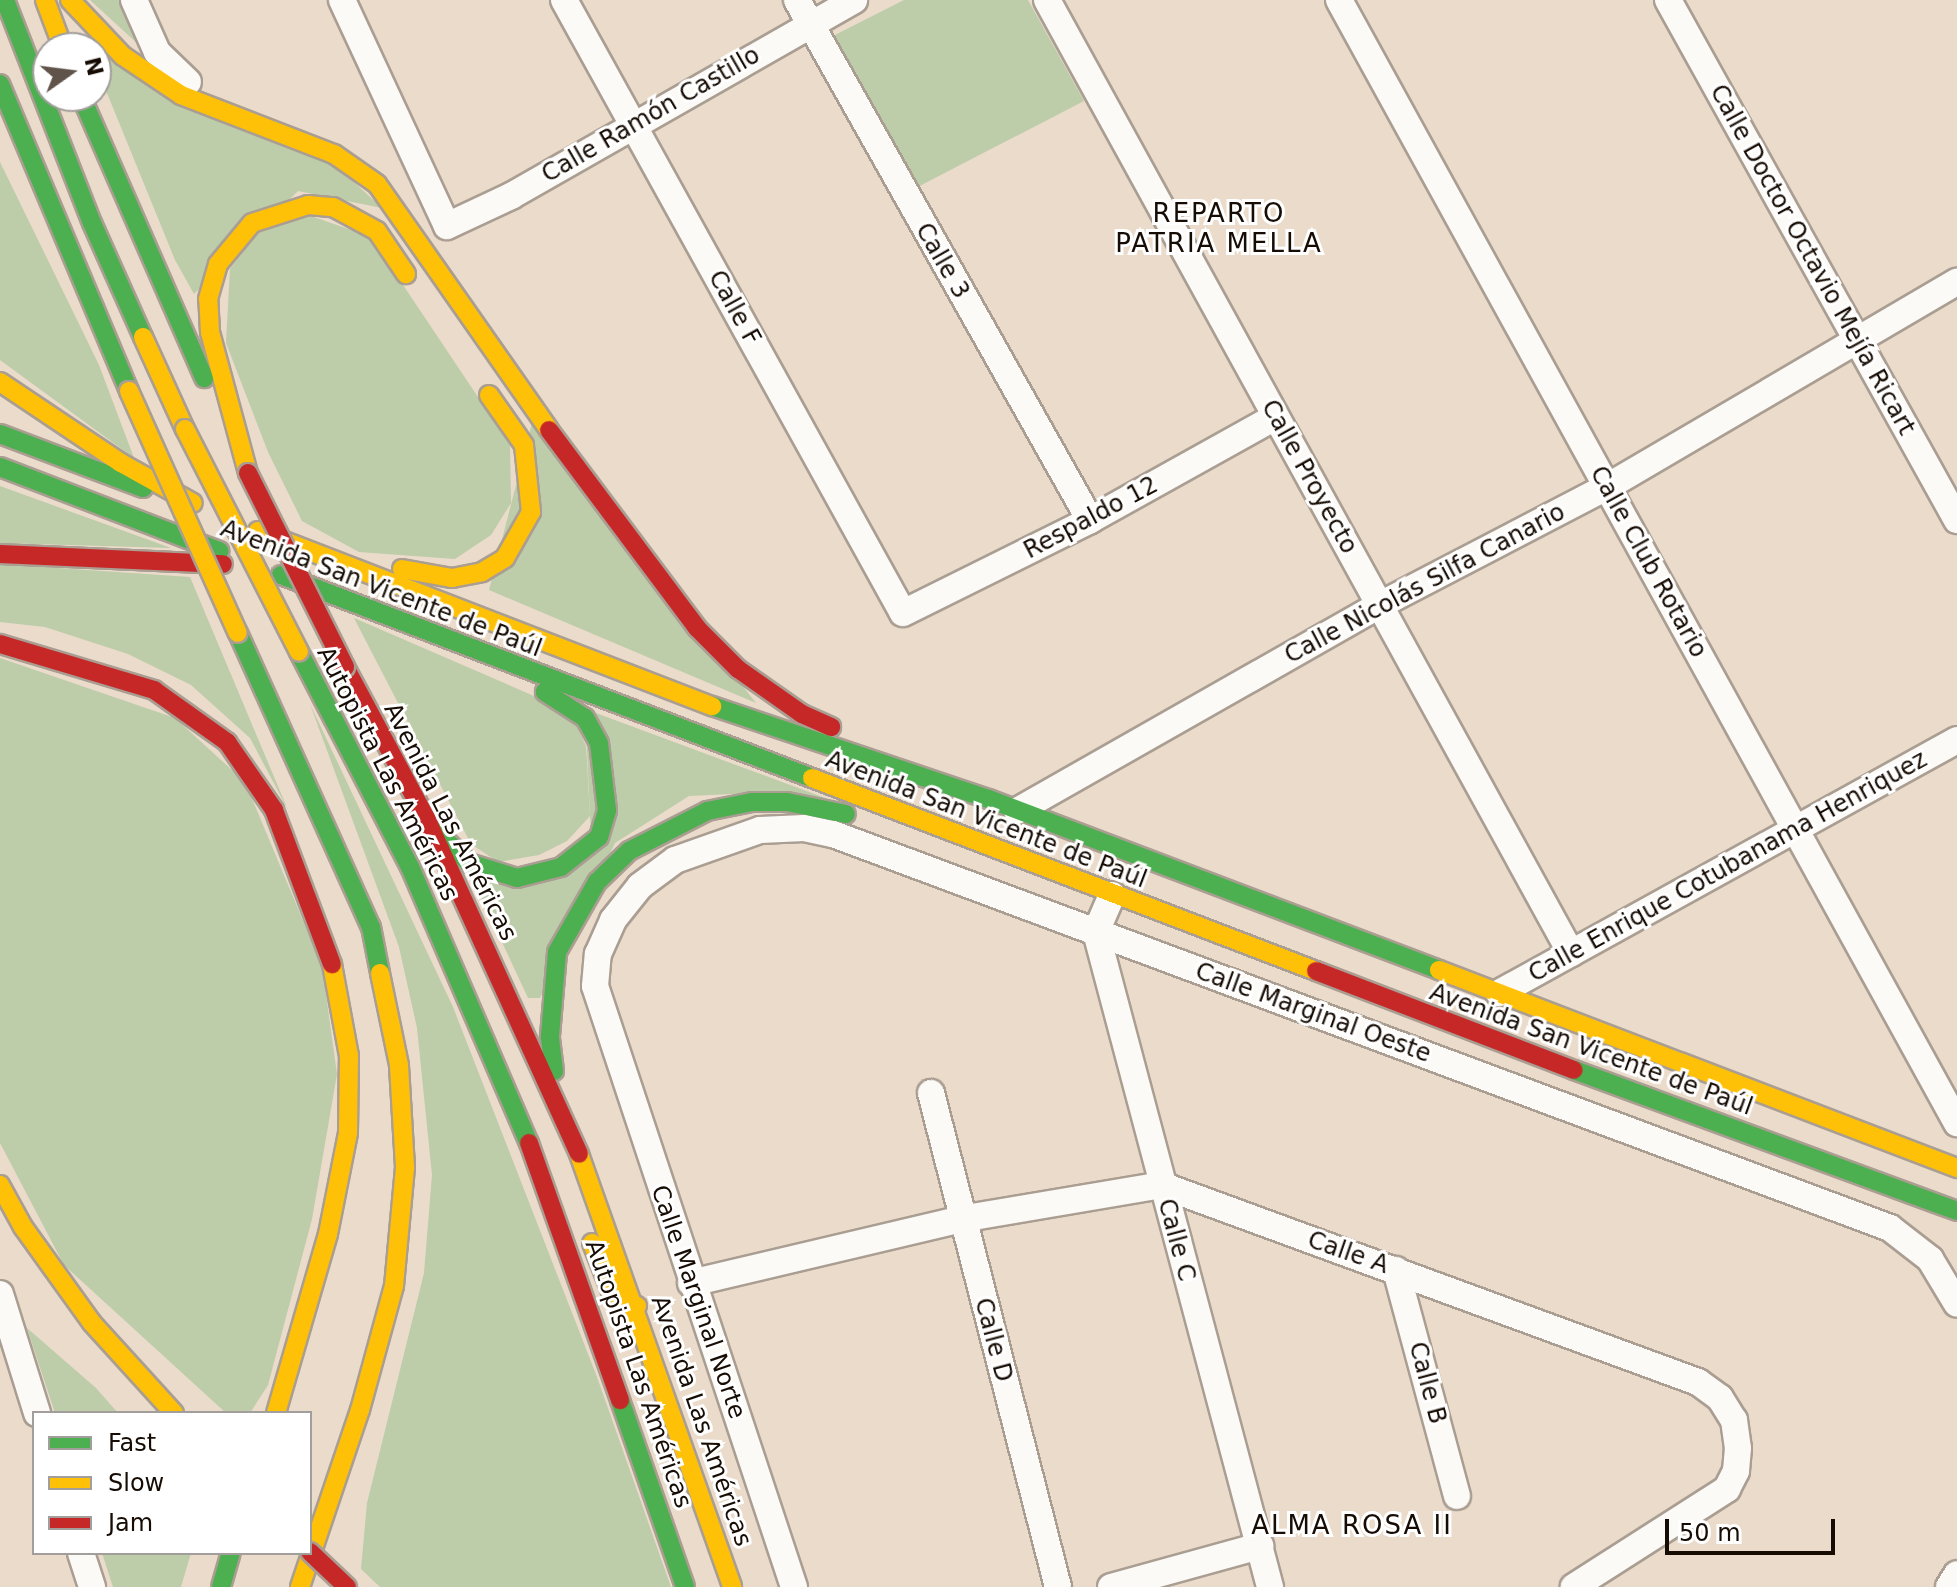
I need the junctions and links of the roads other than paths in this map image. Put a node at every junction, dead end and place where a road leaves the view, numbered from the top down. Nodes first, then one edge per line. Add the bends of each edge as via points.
1 (5, 0) edge
2 (45, 0) edge
3 (70, 0) edge
4 (134, 0) edge
5 (342, 0) edge
6 (564, 0) edge
7 (797, 0) edge
8 (854, 0) edge
9 (1047, 0) edge
10 (1339, 0) edge
11 (1668, 0) edge
12 (810, 24) junction
13 (57, 32) edge
14 (0, 84) edge
15 (216, 108) junction
16 (87, 112) edge
17 (632, 125) junction
18 (0, 137) edge
19 (1957, 282) edge
20 (420, 294) dead end
21 (1855, 342) junction
22 (0, 382) edge
23 (480, 382) dead end
24 (129, 391) junction
25 (1275, 417) junction
26 (0, 434) edge
27 (0, 467) edge
28 (248, 473) junction
29 (1607, 487) junction
30 (220, 517) junction
31 (1090, 520) junction
32 (1957, 520) edge
33 (0, 554) edge
34 (330, 557) junction
35 (258, 566) junction
36 (1380, 605) junction
37 (906, 615) joint
38 (399, 624) junction
39 (0, 644) edge
40 (1957, 740) edge
41 (989, 799) junction
42 (1017, 811) junction
43 (426, 818) junction
44 (1796, 829) junction
45 (974, 840) junction
46 (640, 886) joint
47 (1112, 895) junction
48 (1096, 932) junction
49 (1571, 953) junction
50 (1499, 993) junction
51 (474, 1009) junction
52 (931, 1093) dead end
53 (557, 1096) junction
54 (1652, 1100) junction
55 (1957, 1123) edge
56 (1637, 1134) junction
57 (554, 1151) dead end
58 (1957, 1168) edge
59 (0, 1185) edge
60 (1161, 1185) junction
61 (1898, 1189) junction
62 (571, 1193) dead end
63 (1957, 1211) edge
64 (961, 1219) junction
65 (1947, 1231) dead end
66 (1396, 1270) junction
67 (691, 1283) junction
68 (0, 1294) edge
69 (1957, 1304) edge
70 (637, 1306) junction
71 (36, 1411) edge
72 (172, 1411) edge
73 (277, 1411) edge
74 (1457, 1496) dead end
75 (319, 1530) junction
76 (1260, 1546) junction
77 (312, 1551) edge
78 (312, 1554) edge
79 (82, 1555) edge
80 (230, 1555) edge
81 (311, 1555) edge
82 (288, 1564) dead end
83 (1957, 1574) edge
84 (92, 1587) edge
85 (221, 1587) edge
86 (300, 1587) edge
87 (312, 1587) edge
88 (347, 1587) edge
89 (685, 1587) edge
90 (732, 1587) edge
91 (794, 1587) edge
92 (1058, 1587) edge
93 (1111, 1587) edge
94 (1270, 1587) edge
95 (1574, 1587) edge
96 (1949, 1587) edge

1 - 51 main road, Autopista Las Américas, bridge via 92,223 185,429 410,867
2 - 13 main road
3 - 15 main road via 123,56 181,95
4 - 15 street via 157,52
5 - 17 street, Calle Ramón Castillo via 447,226
6 - 17 street, Calle F
7 - 12 street, Calle 3
8 - 12 street, Calle Ramón Castillo
9 - 25 street, Calle Proyecto
10 - 29 street, Calle Club Rotario
11 - 21 street, Calle Doctor Octavio Mejía Ricart
12 - 17 street, Calle Ramón Castillo
12 - 31 street, Calle 3
14 - 24 main road
15 - 41 main road via 334,154 377,184 597,499 697,628 738,669 802,714
16 - 28 main road, Avenida Las Américas
17 - 37 street, Calle F
18 - 24 main road
19 - 21 street, Calle Nicolás Silfa Canario
20 - 28 main road via 377,231 333,207 308,205 252,223 218,264 208,299 210,332
21 - 29 street, Calle Nicolás Silfa Canario
21 - 32 street, Calle Doctor Octavio Mejía Ricart
22 - 30 main road via 121,463
23 - 34 main road via 524,445 533,494 531,512 505,558 482,572 452,578
24 - 75 main road, bridge via 371,927 399,1065 405,1167 394,1286
25 - 31 street, Respaldo 12
25 - 36 street, Calle Proyecto
26 - 30 main road, Avenida San Vicente de Paúl
27 - 35 main road, Avenida San Vicente de Paúl
28 - 43 main road, Avenida Las Américas, bridge
29 - 36 street, Calle Nicolás Silfa Canario
29 - 44 street, Calle Club Rotario
30 - 34 main road, Avenida San Vicente de Paúl
31 - 37 street, Respaldo 12
33 - 35 main road
34 - 41 main road, Avenida San Vicente de Paúl via 752,721
35 - 38 main road, Avenida San Vicente de Paúl
36 - 42 street, Calle Nicolás Silfa Canario
36 - 49 street, Calle Proyecto
38 - 43 main road via 568,704 585,718 599,743 607,778 607,810 599,837 561,867 517,878 469,863
38 - 45 main road, Avenida San Vicente de Paúl
39 - 73 main road via 154,690 227,742 274,810 329,945 349,1056 348,1133 328,1234
40 - 44 street, Calle Enrique Cotubanama Henriquez
41 - 42 main road, Avenida San Vicente de Paúl
42 - 50 main road, Avenida San Vicente de Paúl
43 - 53 main road, Avenida Las Américas
44 - 49 street, Calle Enrique Cotubanama Henriquez
44 - 55 street, Calle Club Rotario
45 - 47 main road, Avenida San Vicente de Paúl
45 - 53 main road via 787,802 707,811 667,827 629,851 597,882 557,952 550,1036
46 - 48 street, Calle Marginal Oeste via 675,860 722,840 760,830 804,828 833,834
46 - 67 street, Calle Marginal Norte via 613,920 598,954 595,986
47 - 48 street
47 - 54 main road, Avenida San Vicente de Paúl
48 - 56 street, Calle Marginal Oeste
48 - 60 street, Calle C
49 - 50 street, Calle Enrique Cotubanama Henriquez
50 - 58 main road, Avenida San Vicente de Paúl
51 - 57 main road via 499,1028
51 - 89 main road, Autopista Las Américas via 514,1099 592,1309
52 - 64 street, Calle D
53 - 70 main road, Avenida Las Américas
54 - 56 street
54 - 61 main road, Avenida San Vicente de Paúl
56 - 69 street, Calle Marginal Oeste via 1890,1228 1930,1259
59 - 72 main road via 23,1227 92,1323
60 - 64 street, Calle A
60 - 66 street, Calle A
60 - 76 street, Calle C
61 - 63 main road, Avenida San Vicente de Paúl
61 - 65 main road
62 - 70 main road via 611,1291
64 - 67 street, Calle A
64 - 92 street, Calle D
66 - 74 street, Calle B
66 - 95 street, Calle A via 1698,1382 1720,1398 1734,1420 1737,1459 1727,1489
67 - 91 street, Calle Marginal Norte
68 - 71 street
70 - 90 main road, Avenida Las Américas
75 - 77 main road
75 - 87 main road
76 - 93 street
76 - 94 street, Calle C
78 - 88 main road, bridge
79 - 84 street
80 - 85 main road
81 - 86 main road
82 - 87 main road
83 - 96 street

